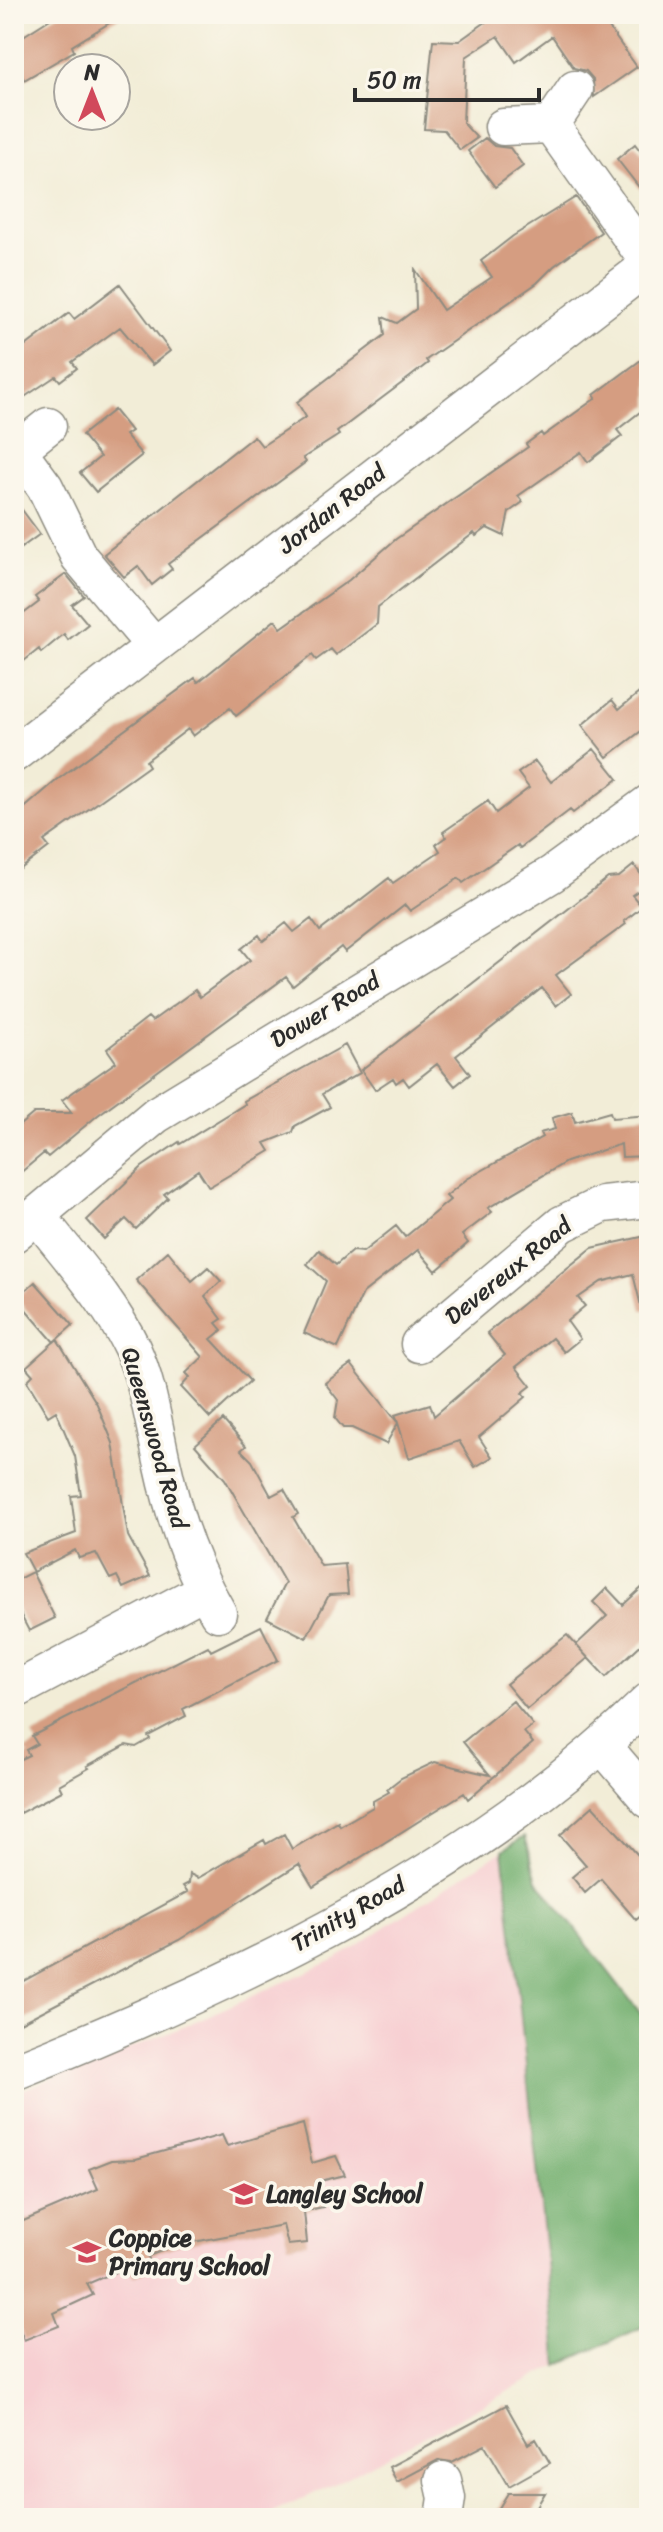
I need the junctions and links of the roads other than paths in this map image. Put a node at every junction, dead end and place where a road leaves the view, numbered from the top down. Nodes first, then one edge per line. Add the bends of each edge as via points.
1 (575, 89) dead end
2 (551, 125) junction
3 (503, 127) dead end
4 (649, 264) edge
5 (48, 426) dead end
6 (16, 452) edge
7 (154, 646) junction
8 (14, 754) edge
9 (649, 803) edge
10 (649, 1199) edge
11 (25, 1224) edge
12 (418, 1345) dead end
13 (14, 1691) edge
14 (649, 1701) edge
15 (603, 1746) junction
16 (649, 1800) edge
17 (14, 2072) edge

1 - 2 street
2 - 3 street
2 - 4 street
4 - 7 street, Jordan Road
5 - 6 street
6 - 7 street via 45,487 79,557
7 - 8 street, Jordan Road
9 - 11 street, Dower Road via 552,874 156,1115
10 - 12 street, Devereux Road via 603,1204 562,1224
11 - 13 street, Queenswood Road via 112,1314 133,1349 174,1511 211,1602
14 - 15 street, Trinity Road
15 - 16 street
15 - 17 street, Trinity Road via 503,1824 347,1916 156,2014

